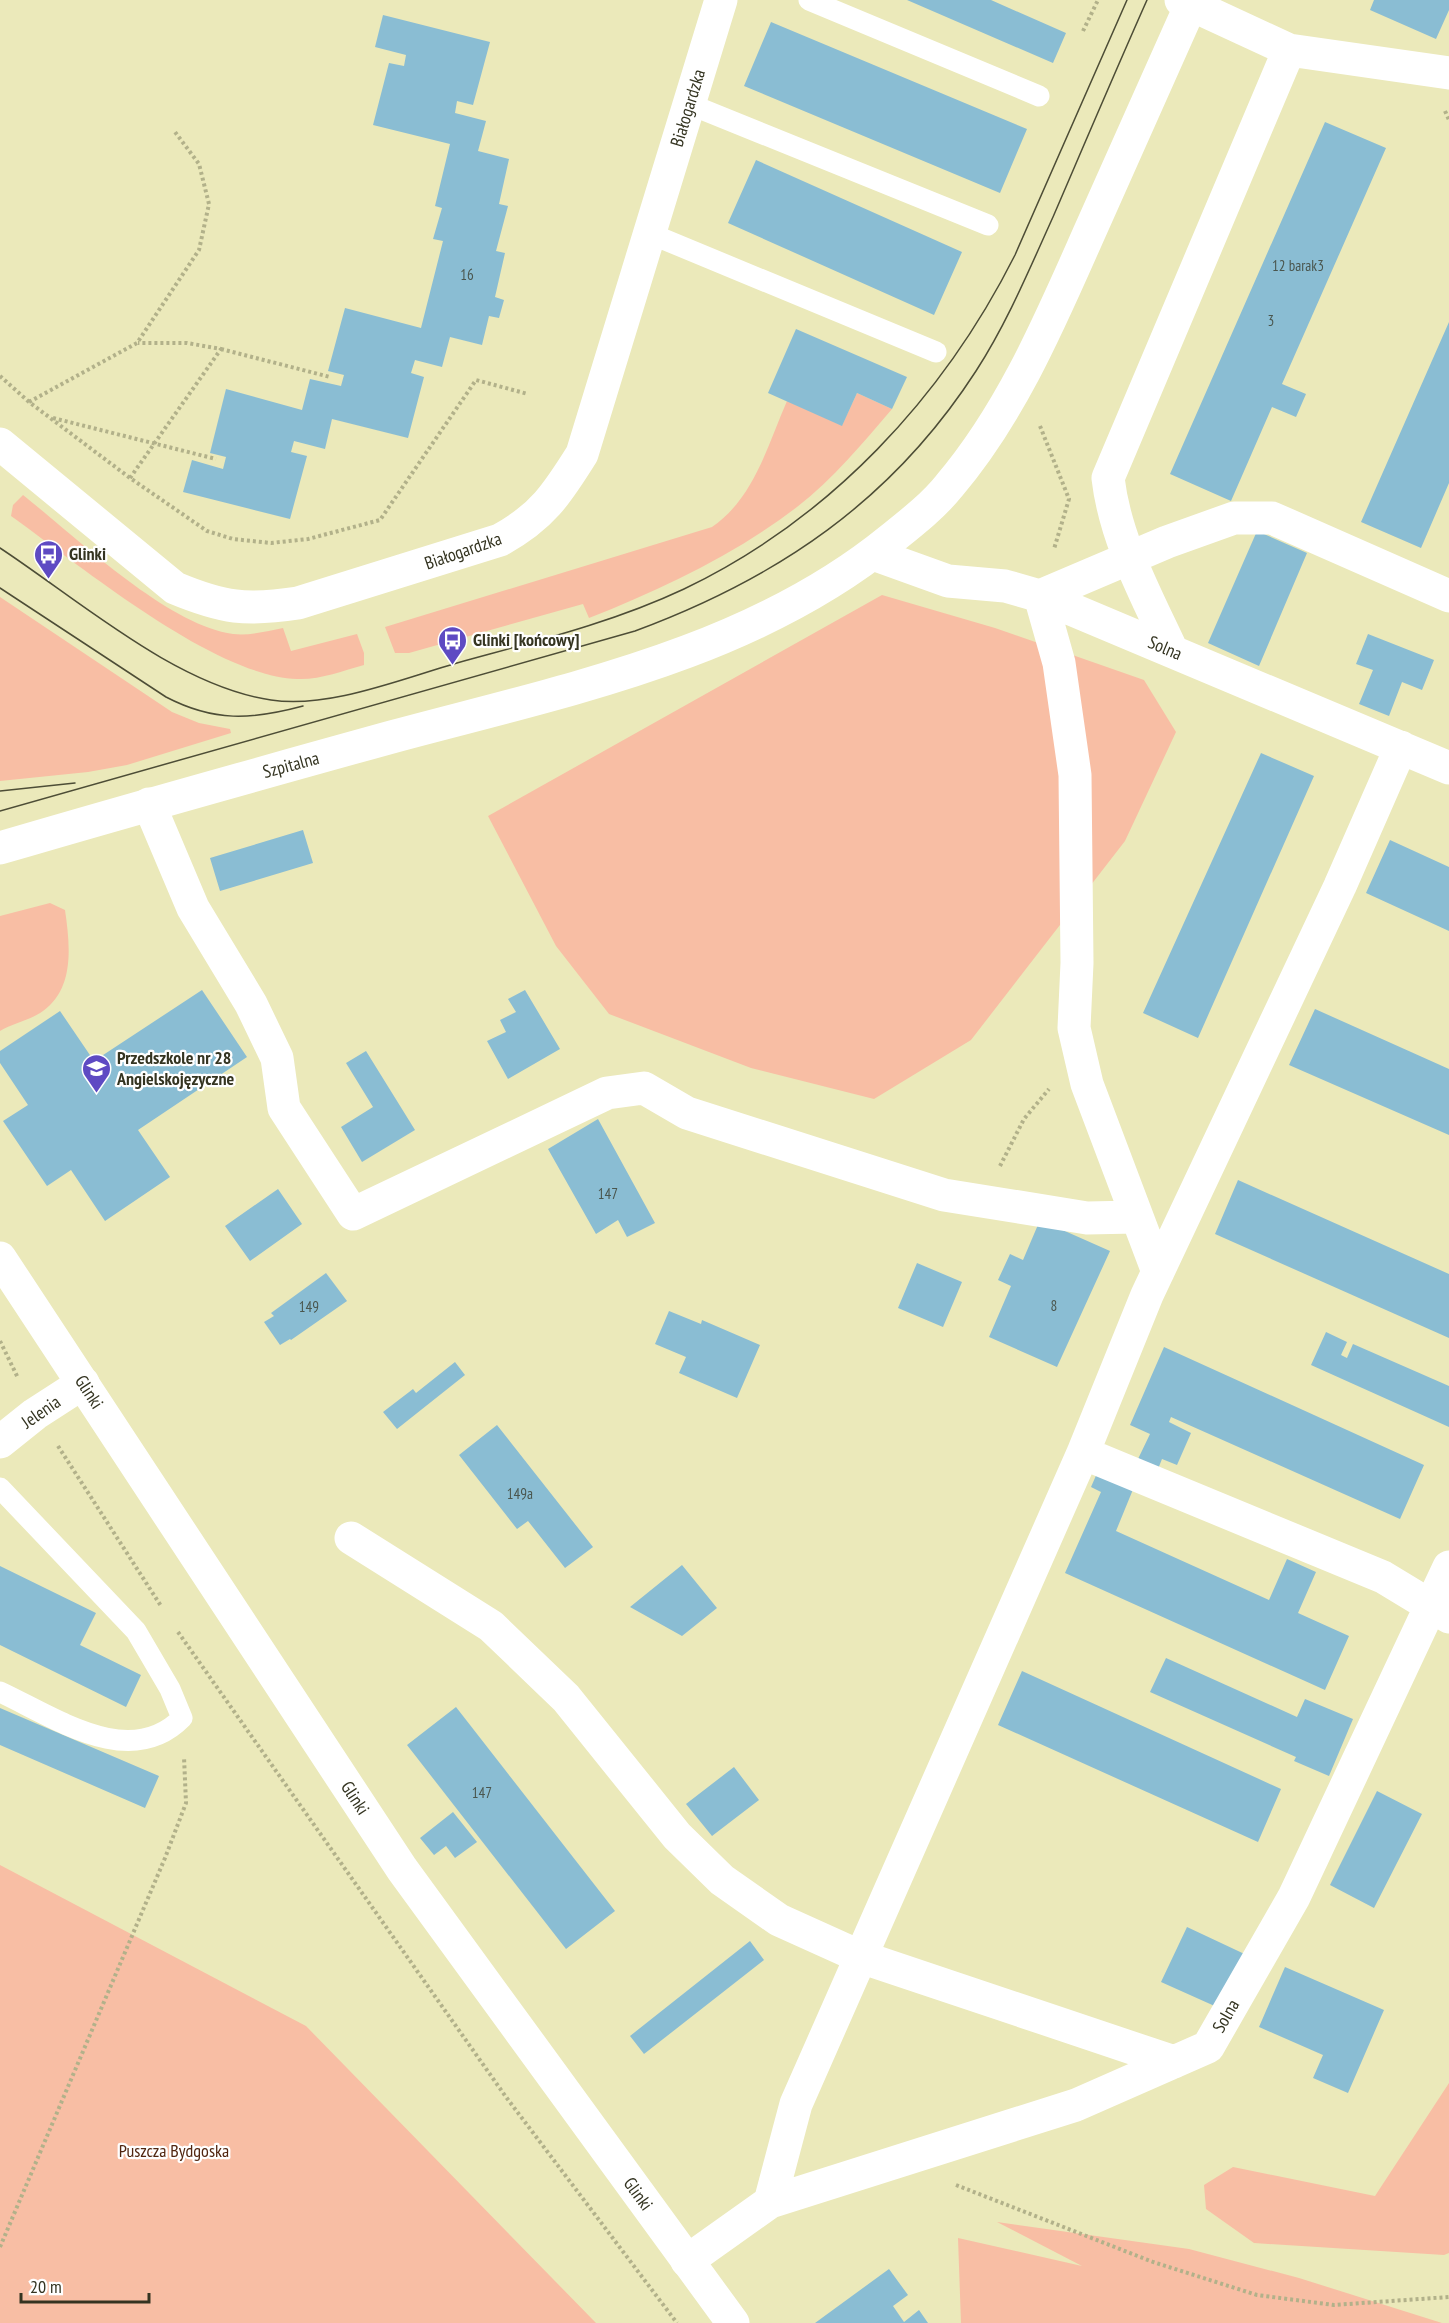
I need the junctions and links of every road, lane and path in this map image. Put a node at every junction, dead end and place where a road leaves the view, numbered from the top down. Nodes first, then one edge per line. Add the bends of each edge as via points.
1 (721, 0) edge
2 (809, 0) edge
3 (1098, 0) edge
4 (1188, 2) edge
5 (1083, 31) dead end
6 (1289, 50) junction
7 (1449, 73) edge
8 (1039, 96) dead end
9 (689, 104) junction
10 (175, 132) dead end
11 (988, 225) dead end
12 (651, 234) junction
13 (138, 343) junction
14 (222, 349) junction
15 (936, 352) dead end
16 (0, 375) edge
17 (330, 377) dead end
18 (1021, 378) junction
19 (528, 394) dead end
20 (29, 402) junction
21 (49, 417) junction
22 (0, 444) edge
23 (154, 444) junction
24 (216, 459) dead end
25 (130, 478) junction
26 (873, 554) junction
27 (1129, 558) junction
28 (1040, 596) junction
29 (1449, 596) edge
30 (1172, 651) junction
31 (1401, 747) junction
32 (1449, 768) edge
33 (149, 804) junction
34 (0, 848) edge
35 (1080, 1052) junction
36 (982, 1202) junction
37 (1135, 1217) junction
38 (0, 1258) edge
39 (1158, 1272) junction
40 (0, 1341) edge
41 (20, 1382) dead end
42 (83, 1383) junction
43 (54, 1441) dead end
44 (0, 1442) edge
45 (1083, 1453) junction
46 (0, 1488) edge
47 (351, 1538) dead end
48 (1449, 1568) edge
49 (164, 1610) dead end
50 (1440, 1612) edge
51 (177, 1630) dead end
52 (0, 1692) edge
53 (182, 1718) junction
54 (861, 1957) junction
55 (1174, 2062) junction
56 (952, 2184) dead end
57 (770, 2202) junction
58 (0, 2247) edge
59 (687, 2261) junction
60 (1449, 2297) edge
61 (677, 2323) edge
62 (733, 2323) edge

1 - 9 street, Białogardzka
2 - 8 lane
3 - 5 path
4 - 6 street
4 - 18 street, Szpitalna
6 - 7 street
6 - 27 street via 1108,478 1111,507
9 - 11 lane
9 - 12 street, Białogardzka
10 - 13 path via 199,164 209,204 199,250
12 - 15 lane
12 - 22 street, Białogardzka via 582,454 547,505 527,525 500,540 298,603 234,608 175,588
13 - 14 path via 187,343
13 - 20 path
14 - 17 path
14 - 23 path
16 - 20 path
18 - 26 street, Szpitalna via 974,454 947,489
18 - 28 path via 1068,499
19 - 25 path via 476,380 380,520 308,539 271,543 233,539 207,531
20 - 21 path
21 - 23 path
21 - 25 path
23 - 24 path
23 - 25 path
26 - 28 street, Solna via 948,581 1005,586
26 - 33 street, Szpitalna via 774,615 676,655 582,685
27 - 28 street
27 - 29 street via 1234,518 1272,518
27 - 30 street
28 - 30 street, Solna
28 - 35 street via 1059,663 1075,775 1074,1029
30 - 31 street, Solna
31 - 32 street, Solna
31 - 39 street via 1340,886
33 - 34 street, Szpitalna
33 - 36 street via 193,908 251,1004 277,1058 284,1108 353,1214 607,1093 644,1088 687,1113 944,1195
35 - 36 path via 1024,1119
35 - 37 street via 1087,1084
36 - 37 street via 1087,1218
37 - 39 street
38 - 42 street, Glinki
39 - 45 street
40 - 41 path
42 - 44 street, Jelenia
42 - 59 street, Glinki via 402,1869
43 - 49 path
45 - 50 street via 1383,1577
45 - 54 street
46 - 53 lane via 136,1631
47 - 54 street via 491,1626 566,1698 677,1836 722,1880 779,1920
48 - 50 street, Solna
50 - 55 street, Solna via 1294,1897 1208,2048
51 - 61 path via 506,2097
52 - 53 lane via 92,1734 121,1742 146,1741 170,1730
53 - 58 path via 186,1803
54 - 55 street
54 - 57 street via 796,2104
55 - 57 street, Solna via 1076,2105
56 - 60 path via 1153,2262 1257,2295 1334,2305
57 - 59 street, Solna
59 - 62 street, Glinki

